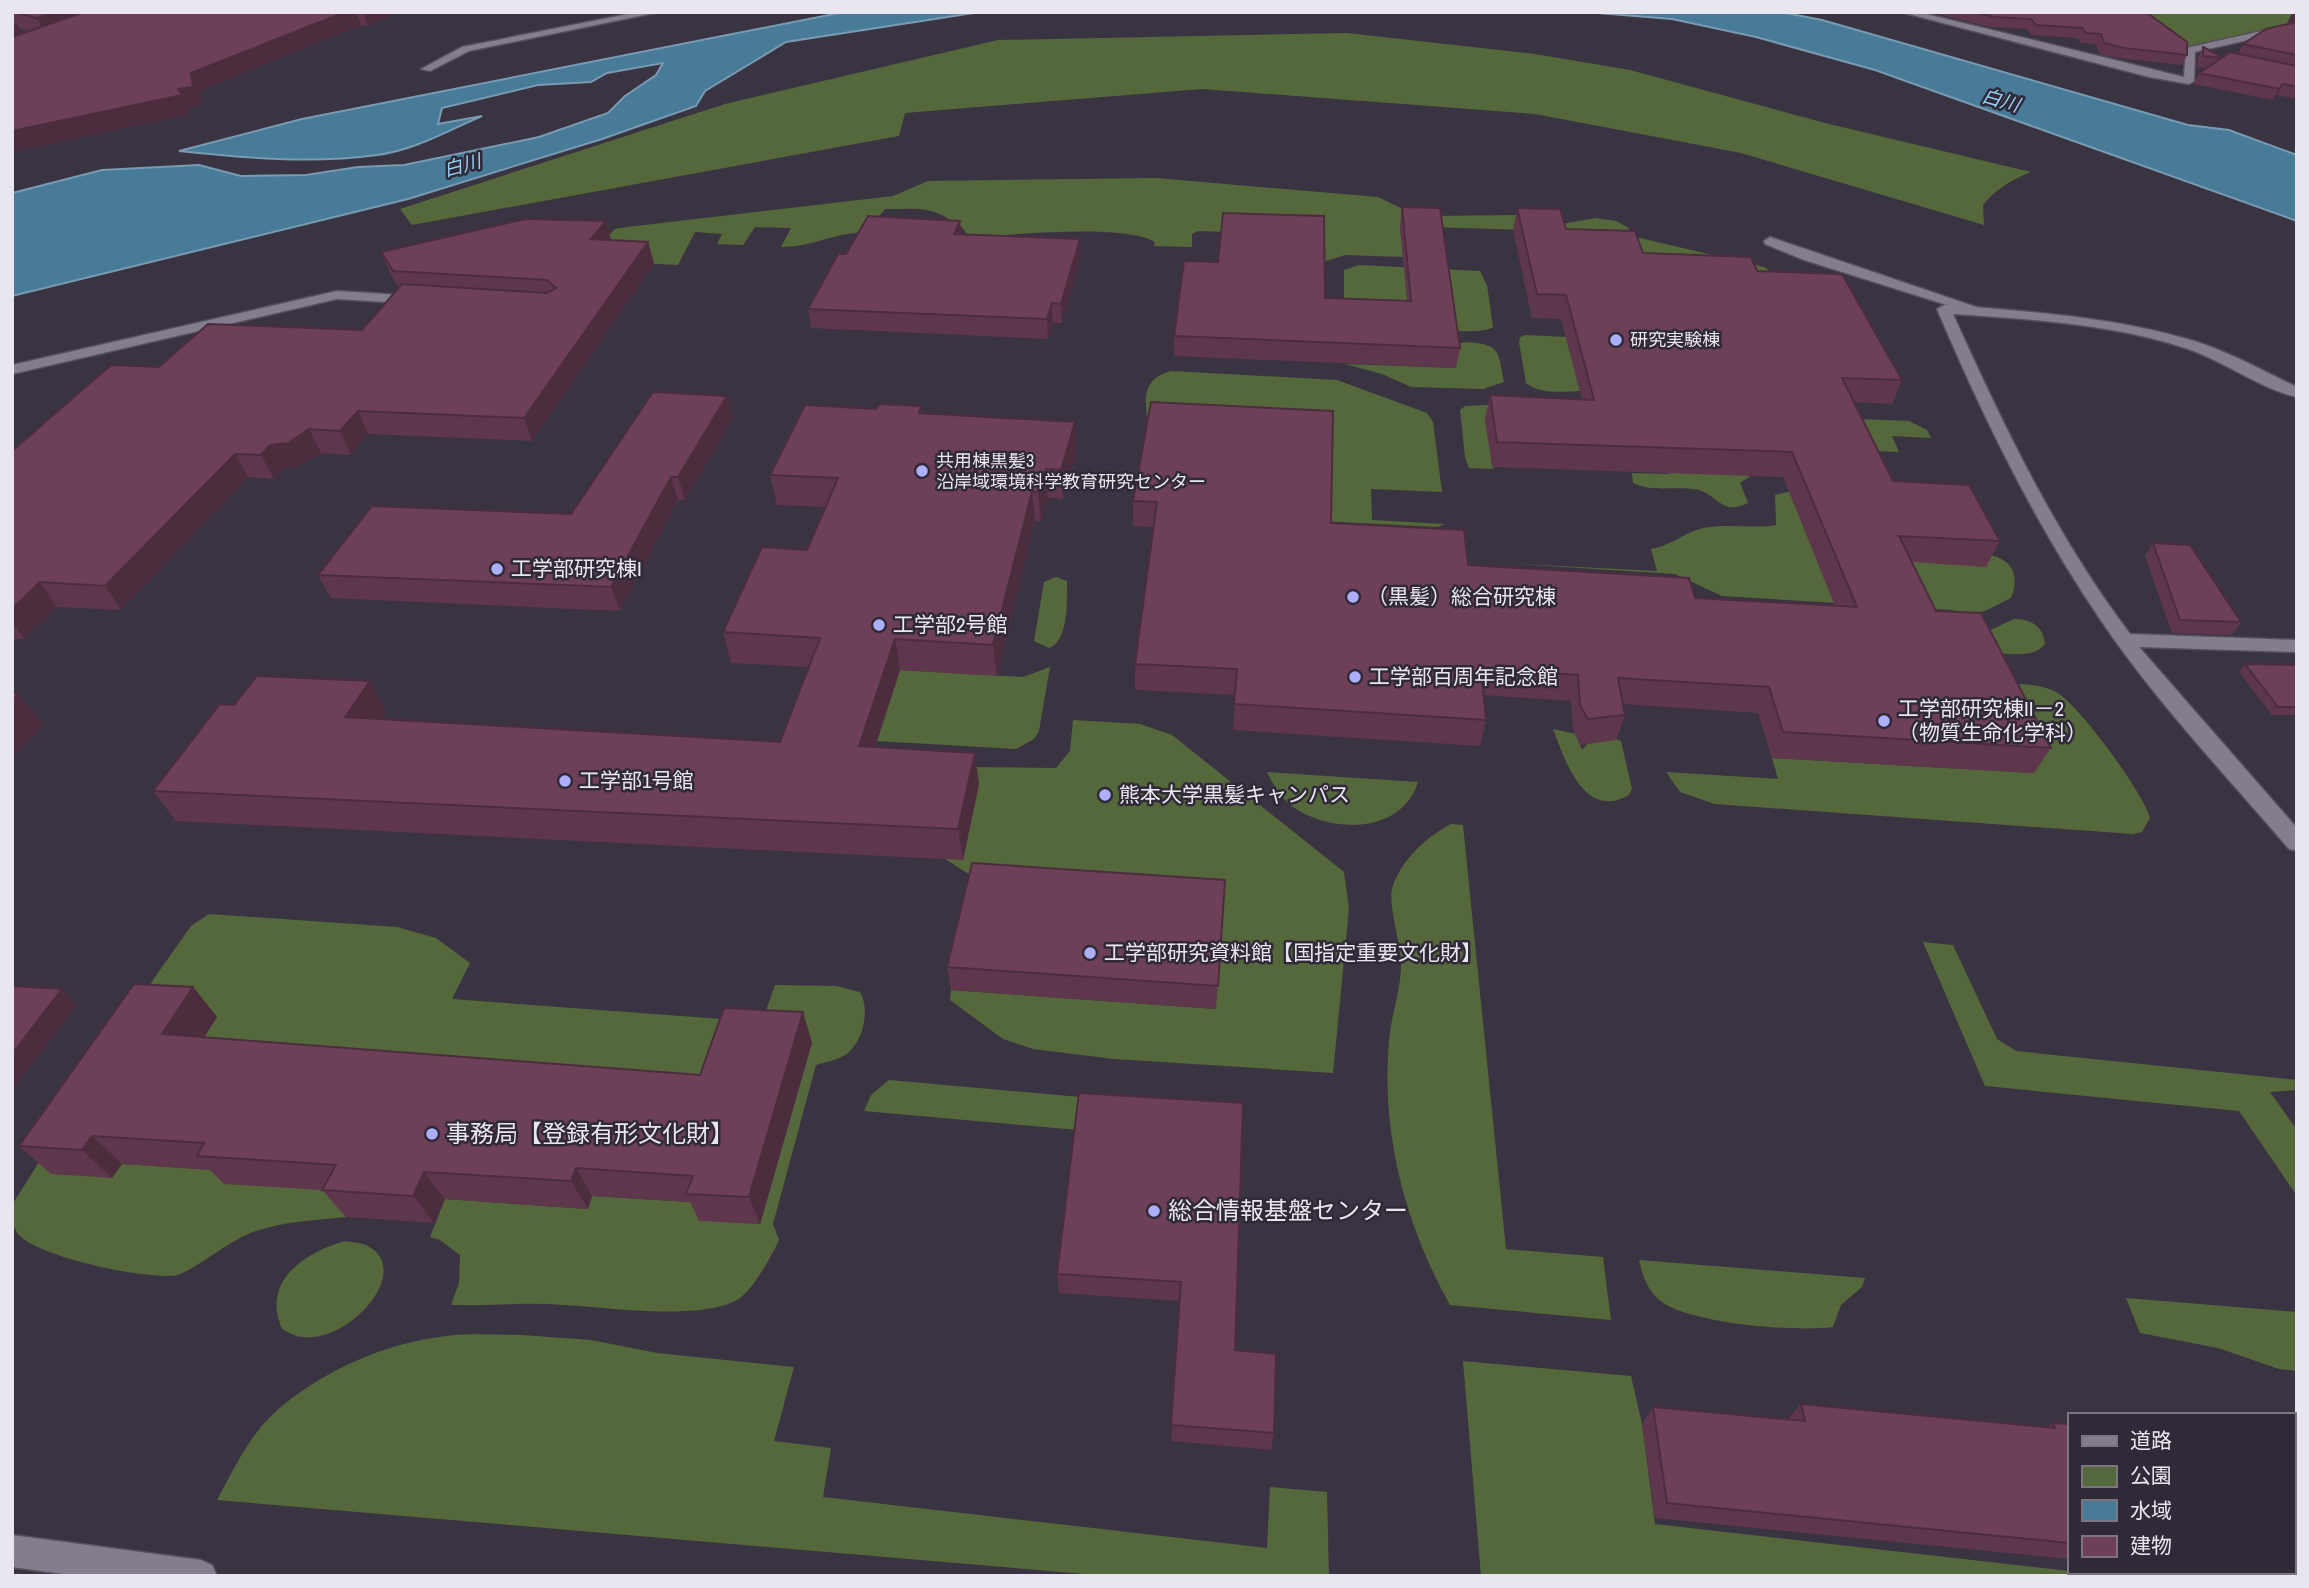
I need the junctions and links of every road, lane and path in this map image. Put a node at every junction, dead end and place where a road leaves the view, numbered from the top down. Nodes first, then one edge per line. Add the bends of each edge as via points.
1 (654, 12) edge
2 (1906, 12) edge
3 (2297, 26) edge
4 (2179, 42) edge
5 (2190, 50) junction
6 (2214, 55) edge
7 (426, 69) dead end
8 (1770, 241) dead end
9 (432, 301) edge
10 (1984, 312) junction
11 (12, 370) edge
12 (2297, 393) edge
13 (2125, 640) junction
14 (2297, 646) edge
15 (2297, 843) edge
16 (12, 1551) edge
17 (201, 1576) edge

1 - 7 street via 466,50
2 - 5 street via 2189,81
3 - 5 street
4 - 5 street
5 - 6 street
8 - 10 street
9 - 11 street via 337,295
10 - 12 street via 2175,341
10 - 13 street via 1944,309 1974,379 2046,517
13 - 14 street
13 - 15 street
16 - 17 street

